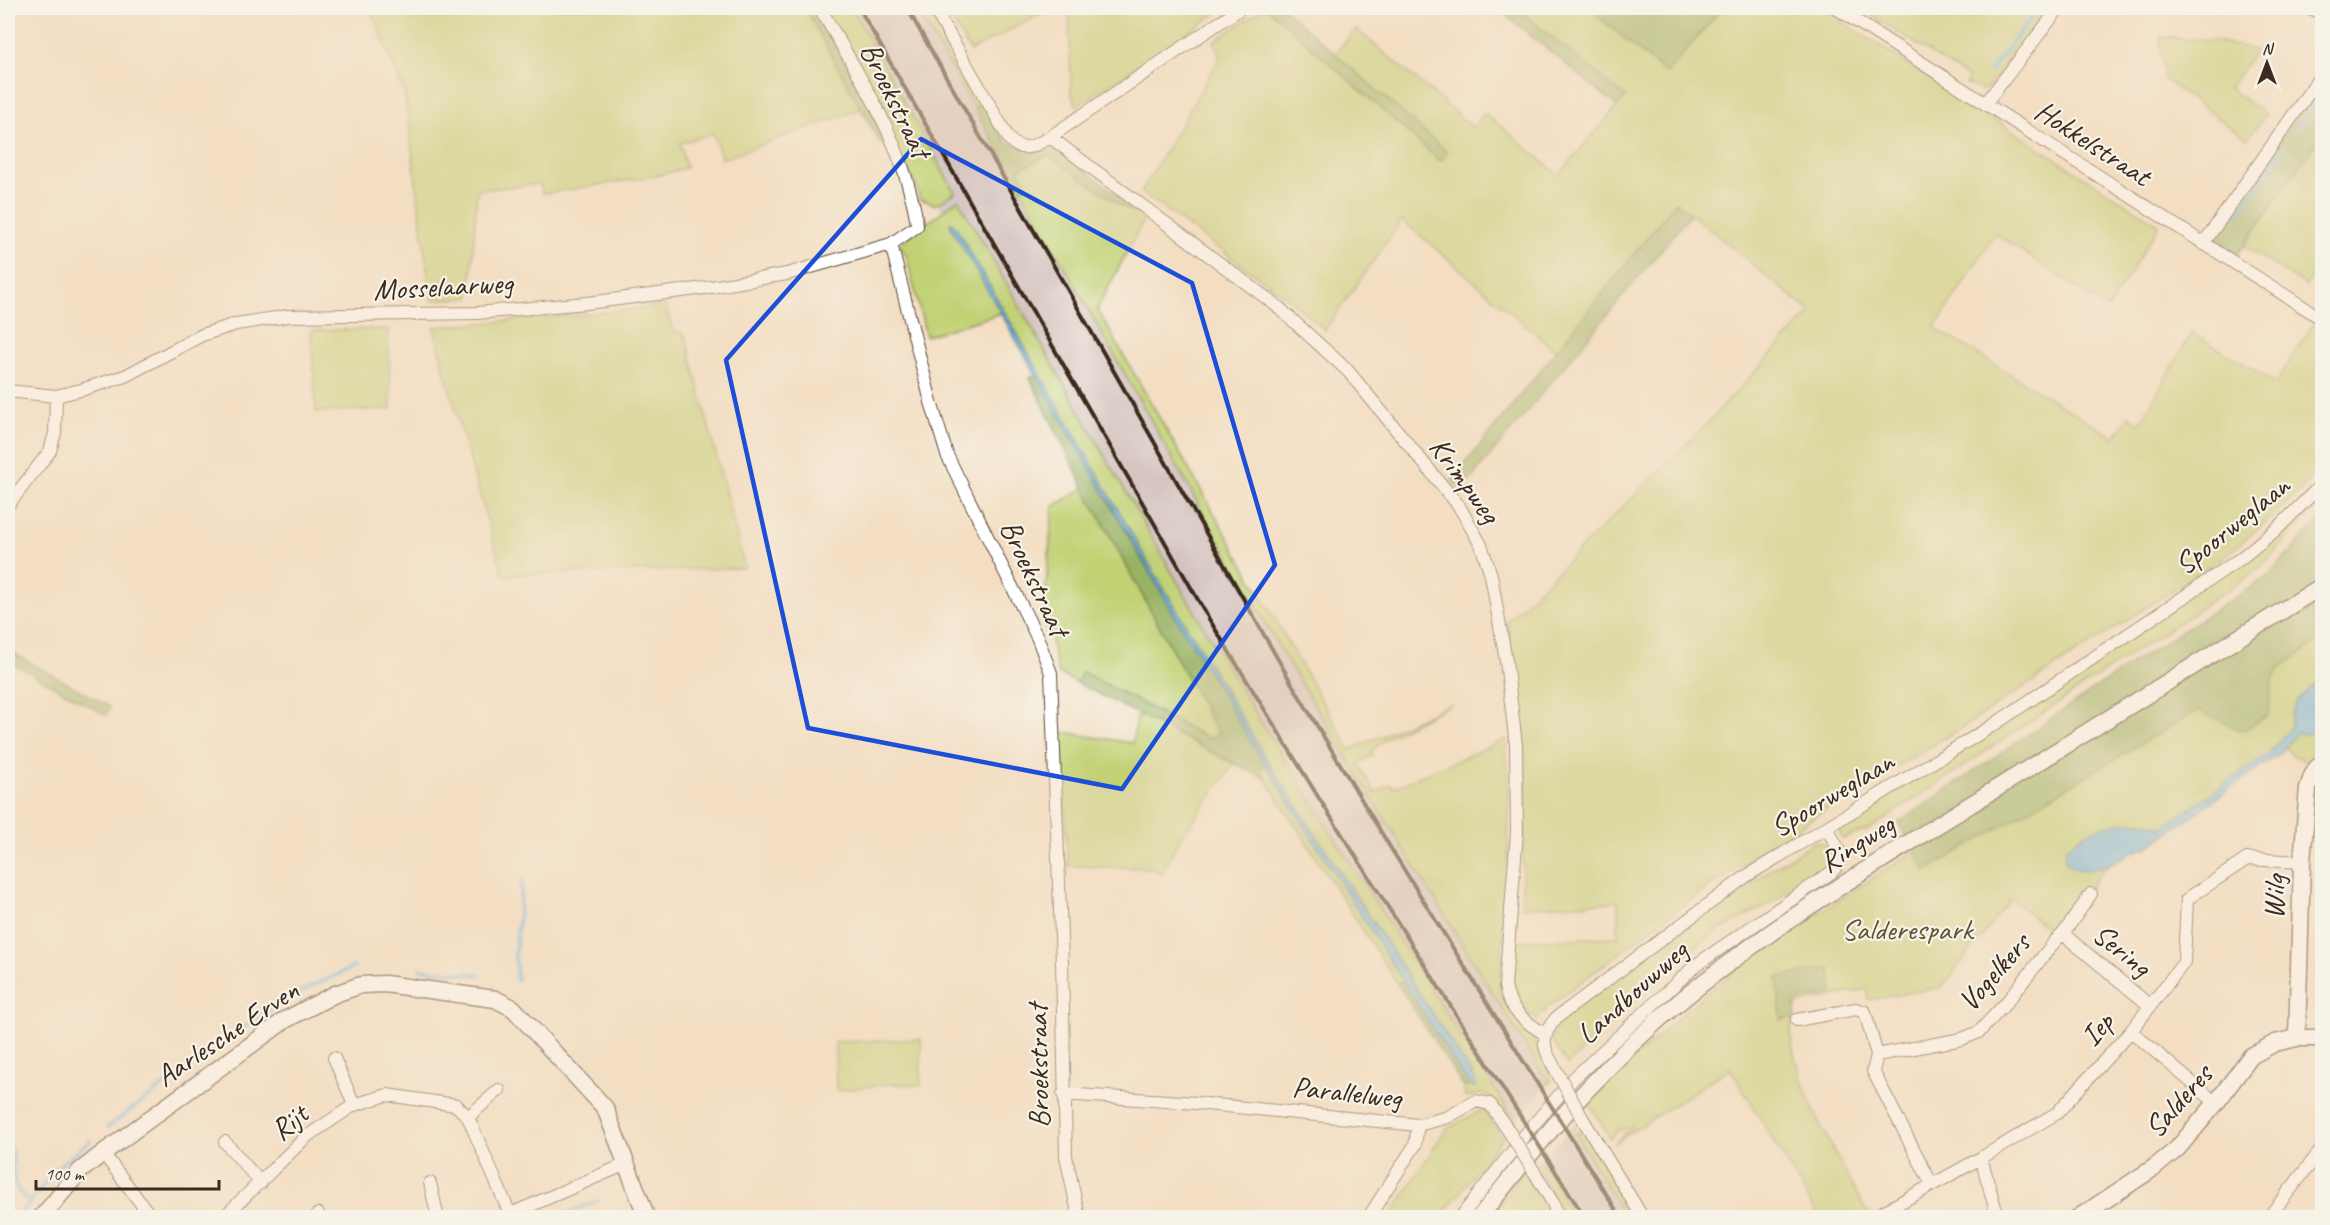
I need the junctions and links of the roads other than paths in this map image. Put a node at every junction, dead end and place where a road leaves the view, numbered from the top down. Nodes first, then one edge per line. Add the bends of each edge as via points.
1 (820, 8) edge
2 (934, 8) edge
3 (1241, 8) edge
4 (1836, 8) edge
5 (2058, 8) edge
6 (2310, 8) edge
7 (2322, 13) edge
8 (2322, 74) edge
9 (1985, 104) junction
10 (1050, 137) junction
11 (2203, 243) junction
12 (891, 244) junction
13 (2322, 319) edge
14 (8, 391) edge
15 (56, 396) junction
16 (2322, 484) edge
17 (8, 505) edge
18 (2322, 586) edge
19 (2322, 763) edge
20 (1826, 828) junction
21 (2302, 862) junction
22 (2091, 894) dead end
23 (2063, 934) junction
24 (2150, 1005) junction
25 (1797, 1020) dead end
26 (2131, 1031) junction
27 (1545, 1034) junction
28 (2297, 1038) junction
29 (2322, 1038) edge
30 (1877, 1055) junction
31 (334, 1058) dead end
32 (500, 1090) dead end
33 (1063, 1094) junction
34 (2216, 1102) junction
35 (354, 1105) junction
36 (468, 1117) junction
37 (1418, 1125) junction
38 (225, 1142) dead end
39 (2322, 1149) edge
40 (103, 1153) junction
41 (1981, 1158) junction
42 (626, 1164) junction
43 (261, 1183) junction
44 (430, 1183) dead end
45 (1932, 1185) junction
46 (506, 1216) edge
47 (1874, 1217) edge
48 (41, 1218) edge
49 (152, 1218) edge
50 (223, 1218) edge
51 (438, 1218) edge
52 (647, 1218) edge
53 (1079, 1218) edge
54 (1368, 1218) edge
55 (1460, 1218) edge
56 (1479, 1218) edge
57 (1558, 1218) edge
58 (1643, 1218) edge
59 (1998, 1218) edge
60 (2078, 1218) edge
61 (2268, 1218) edge

1 - 12 street, Broekstraat via 885,122 903,168 917,226
2 - 10 street via 1014,145 1024,149
3 - 10 street
4 - 9 street, Hokkelstraat
5 - 9 street
6 - 7 street
8 - 11 street
9 - 11 street, Hokkelstraat
10 - 27 street, Krimpweg via 1277,306 1348,371 1459,506 1481,545 1497,608 1516,745 1518,832 1505,986 1507,998 1518,1014
11 - 13 street, Hokkelstraat
12 - 15 street, Mosselaarweg via 787,274 587,303 465,313 288,316 236,324 202,335 125,376
12 - 33 street, Broekstraat via 947,455 1038,639 1050,673 1062,963
14 - 15 street, Mosselaarweg
15 - 17 street via 55,433 50,451
16 - 20 street, Spoorweglaan via 2240,559 1992,726
18 - 56 street, Ringweg via 1855,876 1709,978 1657,1021 1582,1093
19 - 21 street, Wilg via 2314,771 2308,788
20 - 27 street, Spoorweglaan via 1745,877 1556,1018
20 - 55 street, Landbouwweg via 1841,857 1832,872 1696,965 1647,1010 1574,1078
21 - 24 street, Iep via 2247,859 2187,899 2184,962
21 - 28 street, Wilg
22 - 23 street, Vogelkers
23 - 24 street, Sering
23 - 30 street, Vogelkers via 1979,1032 1962,1039
24 - 26 street, Iep
25 - 30 street via 1856,1009 1865,1012
26 - 34 street
26 - 41 street, Iep via 2057,1113
27 - 58 street, bridge via 1545,1053
28 - 29 street, Salderes
28 - 34 street, Salderes via 2251,1056
30 - 45 street via 1873,1071
31 - 35 street, Rijt
32 - 36 street
33 - 37 street, Parallelweg
33 - 53 street, Broekstraat via 1066,1156
34 - 60 street, Salderes via 2177,1149 2156,1167
35 - 36 street, Rijt via 387,1095 456,1105
35 - 43 street, Rijt via 306,1137
36 - 46 street
37 - 54 street via 1415,1144
37 - 57 street, Parallelweg, bridge via 1448,1117 1476,1101 1490,1104 1553,1203
38 - 43 street, Rijt
39 - 61 street
40 - 42 street, Aarlesche Erven via 285,1020 335,994 361,985 385,984 495,999 513,1008 605,1108
40 - 48 street, Aarlesche Erven via 80,1171
40 - 49 street
41 - 45 street, Iep
41 - 59 street
42 - 46 street
42 - 52 street, Aarlesche Erven
43 - 50 street, Rijt
44 - 51 street
45 - 47 street, Iep

